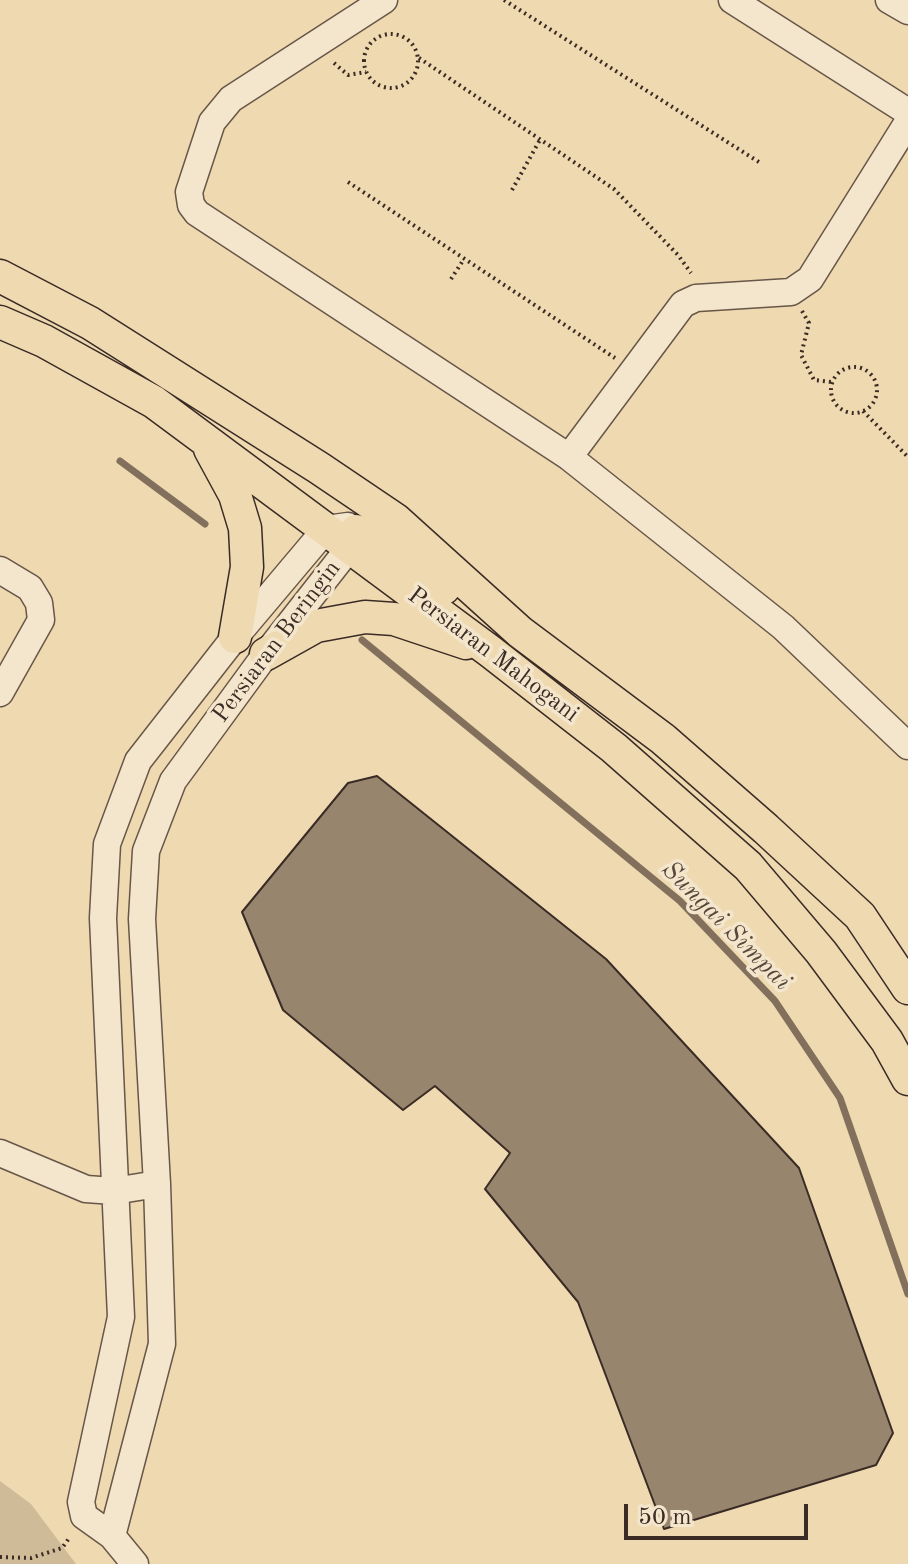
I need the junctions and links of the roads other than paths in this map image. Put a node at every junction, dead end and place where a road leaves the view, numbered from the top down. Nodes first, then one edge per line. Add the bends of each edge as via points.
1 (384, 0) edge
2 (732, 0) edge
3 (889, 0) edge
4 (908, 11) edge
5 (908, 112) edge
6 (908, 122) edge
7 (0, 276) edge
8 (0, 322) edge
9 (200, 392) junction
10 (205, 439) junction
11 (569, 457) junction
12 (341, 534) junction
13 (0, 570) edge
14 (520, 632) junction
15 (235, 637) junction
16 (491, 652) junction
17 (266, 654) junction
18 (0, 693) edge
19 (908, 746) edge
20 (908, 988) edge
21 (908, 1079) edge
22 (0, 1153) edge
23 (157, 1184) junction
24 (114, 1191) junction
25 (112, 1536) junction
26 (135, 1564) edge

1 - 11 street via 231,99 212,122 189,192 191,205
2 - 5 street
3 - 4 street
6 - 11 street via 810,279 791,292 696,298 683,304
7 - 9 main road, Persiaran Mahogani via 90,323
8 - 10 main road, Persiaran Mahogani via 154,402
9 - 12 main road
9 - 14 main road, Persiaran Mahogani via 396,520
10 - 12 main road, Persiaran Mahogani
10 - 15 main road via 235,495 245,528 247,567
11 - 19 street via 783,627
12 - 14 main road via 393,551 473,609
12 - 15 street, Persiaran Beringin
12 - 16 main road, Persiaran Mahogani
12 - 17 street, Persiaran Beringin
13 - 18 street via 30,588 41,620
14 - 20 main road, Persiaran Mahogani via 663,739 766,829 860,916
15 - 24 street, Persiaran Beringin via 138,761 107,844 103,918
16 - 17 main road via 394,619 365,617 316,626
16 - 21 main road, Persiaran Mahogani via 614,748 748,866 821,952 887,1041
17 - 23 street, Persiaran Beringin via 173,781 146,851 142,919
22 - 24 street via 86,1189
23 - 24 street
23 - 25 street, Persiaran Beringin via 162,1344
24 - 25 street, Persiaran Beringin via 121,1317 81,1502 84,1516
25 - 26 street

